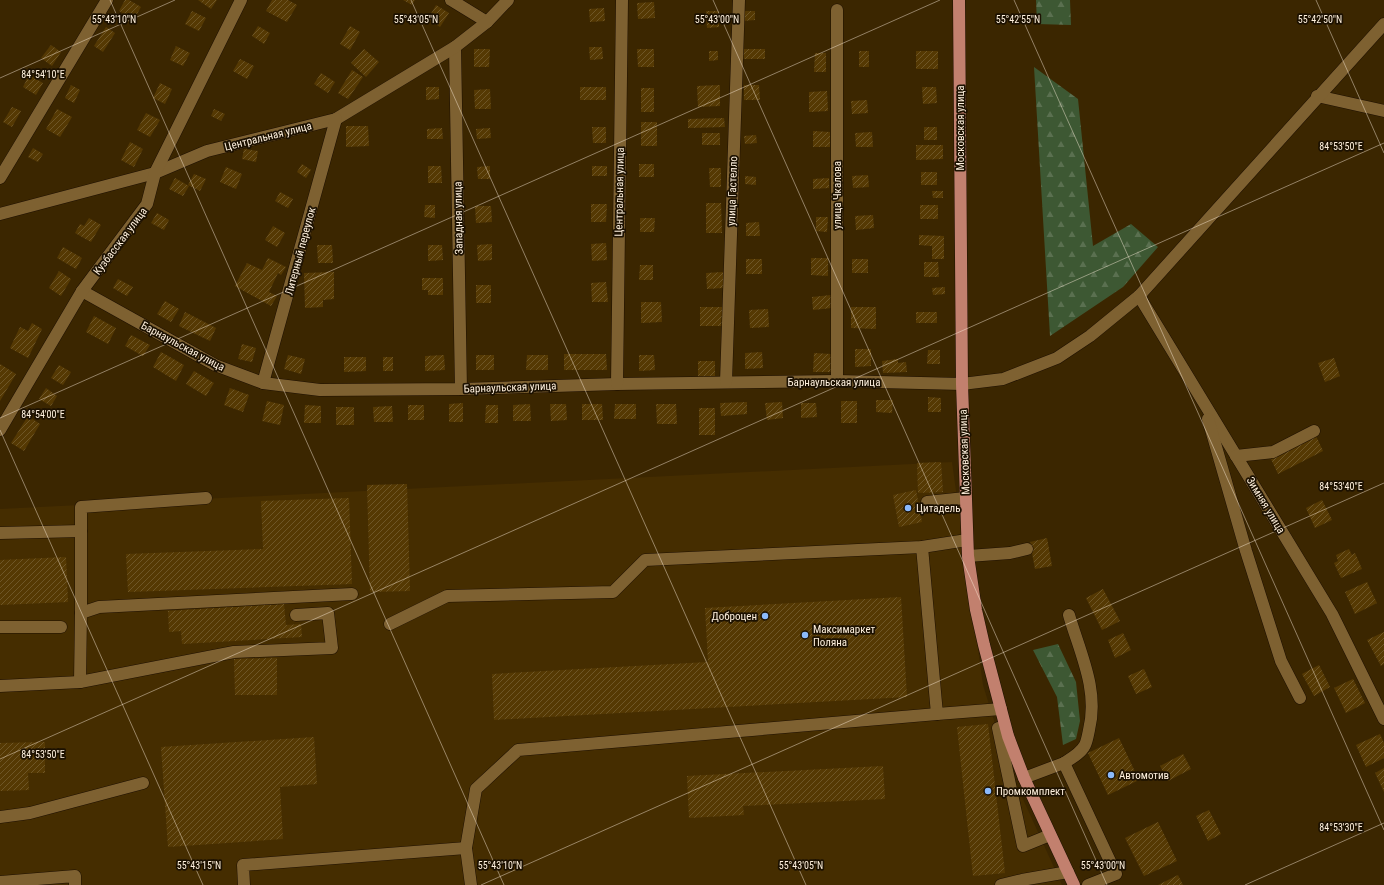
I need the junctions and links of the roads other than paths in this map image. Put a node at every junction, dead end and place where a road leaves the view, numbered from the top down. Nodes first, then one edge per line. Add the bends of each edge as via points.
1 (107, 0) edge
2 (241, 0) edge
3 (451, 0) edge
4 (508, 0) edge
5 (622, 0) edge
6 (739, 0) edge
7 (959, 0) edge
8 (837, 10) dead end
9 (487, 22) junction
10 (1384, 24) edge
11 (456, 47) junction
12 (1317, 96) junction
13 (1384, 111) edge
14 (336, 119) junction
15 (155, 173) junction
16 (0, 178) edge
17 (0, 214) edge
18 (82, 292) junction
19 (1139, 296) junction
20 (837, 381) junction
21 (726, 382) junction
22 (263, 383) junction
23 (617, 384) junction
24 (962, 384) junction
25 (461, 389) junction
26 (1203, 404) junction
27 (0, 430) edge
28 (1314, 431) dead end
29 (1236, 456) junction
30 (206, 498) dead end
31 (966, 498) junction
32 (927, 502) dead end
33 (81, 531) junction
34 (0, 533) edge
35 (967, 540) junction
36 (922, 547) junction
37 (1028, 549) dead end
38 (968, 556) junction
39 (352, 594) dead end
40 (81, 612) junction
41 (296, 615) dead end
42 (1069, 615) dead end
43 (390, 624) dead end
44 (0, 627) edge
45 (61, 627) dead end
46 (80, 682) junction
47 (0, 686) edge
48 (1300, 698) dead end
49 (1001, 710) junction
50 (937, 714) junction
51 (1384, 719) edge
52 (998, 728) dead end
53 (1064, 763) junction
54 (1024, 778) junction
55 (142, 783) dead end
56 (0, 817) edge
57 (1050, 835) junction
58 (466, 848) junction
59 (1068, 872) junction
60 (1053, 879) edge
61 (0, 882) edge
62 (1022, 882) edge
63 (75, 885) edge
64 (244, 885) edge
65 (471, 885) edge
66 (1001, 885) edge
67 (1074, 885) edge
68 (1088, 885) edge

1 - 16 street
2 - 15 street, Кузбасская улица
3 - 9 street
4 - 9 street, Центральная улица
5 - 23 street, Центральная улица
6 - 21 street, улица Гастелло
7 - 24 main road, Московская улица
8 - 20 street, улица Чкалова
9 - 11 street, Центральная улица
10 - 12 street, Барнаульская улица
11 - 14 street, Центральная улица
11 - 25 street, Западная улица
12 - 13 street
12 - 19 street, Барнаульская улица
14 - 15 street, Центральная улица via 207,152
14 - 22 street, Литерный переулок
15 - 17 street, Центральная улица
15 - 18 street, Кузбасская улица via 147,204
18 - 22 street, Барнаульская улица via 215,365
18 - 27 street, Кузбасская улица
19 - 24 street, Барнаульская улица via 1090,336 1057,358 1003,379
19 - 26 street, Зимняя улица
20 - 21 street, Барнаульская улица
20 - 24 street, Барнаульская улица
21 - 23 street, Барнаульская улица
22 - 25 street, Барнаульская улица via 320,390
23 - 25 street, Барнаульская улица
24 - 31 main road, Московская улица
26 - 29 street, Зимняя улица
26 - 48 street via 1280,661
28 - 29 street via 1273,452
29 - 51 street, Зимняя улица via 1332,614
30 - 33 street via 81,507
31 - 32 street
31 - 35 main road, Московская улица
33 - 34 street
33 - 40 street
35 - 36 street
35 - 38 main road, Московская улица
36 - 43 street via 645,560 613,592 447,596
36 - 50 street
37 - 38 street
38 - 49 main road, Московская улица via 976,610
39 - 40 street via 98,607
40 - 46 street
41 - 46 street via 328,613 332,648 234,652
42 - 53 street via 1088,674 1092,718 1085,745
44 - 45 street
46 - 47 street
49 - 50 street
49 - 54 main road, Московская улица
50 - 58 street via 518,750 476,789
52 - 57 street via 1023,846
53 - 54 street
53 - 68 street via 1116,874
54 - 57 main road, Московская улица
55 - 56 street via 30,813
57 - 59 main road, Московская улица
58 - 64 street via 243,866
58 - 65 street
59 - 60 street
59 - 67 main road, Московская улица
60 - 62 street
61 - 63 street via 74,876
62 - 66 street

